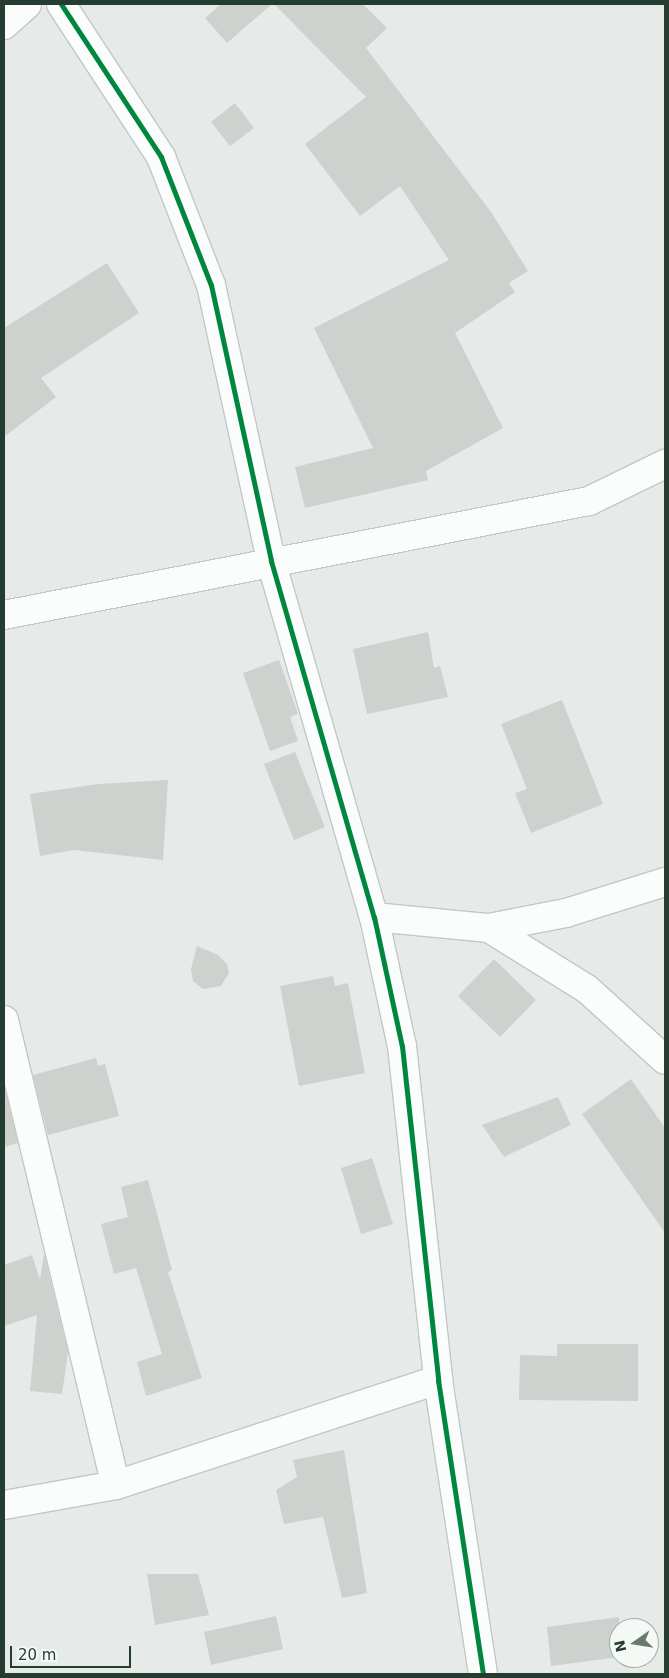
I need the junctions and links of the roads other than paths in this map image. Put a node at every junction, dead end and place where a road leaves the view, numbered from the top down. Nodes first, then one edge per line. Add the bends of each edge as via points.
1 (27, 4) edge
2 (61, 4) edge
3 (4, 25) edge
4 (665, 464) edge
5 (271, 561) junction
6 (4, 616) edge
7 (665, 882) edge
8 (374, 917) junction
9 (489, 928) junction
10 (4, 1020) edge
11 (665, 1060) edge
12 (438, 1380) junction
13 (116, 1485) junction
14 (4, 1506) edge
15 (483, 1674) edge

1 - 3 street
2 - 5 street via 161,157 211,285
4 - 5 street via 589,501
5 - 6 street
5 - 8 street
7 - 9 street via 566,912
8 - 9 street
8 - 12 street via 402,1046
9 - 11 street via 587,989
10 - 13 street
12 - 13 street
12 - 15 street
13 - 14 street

